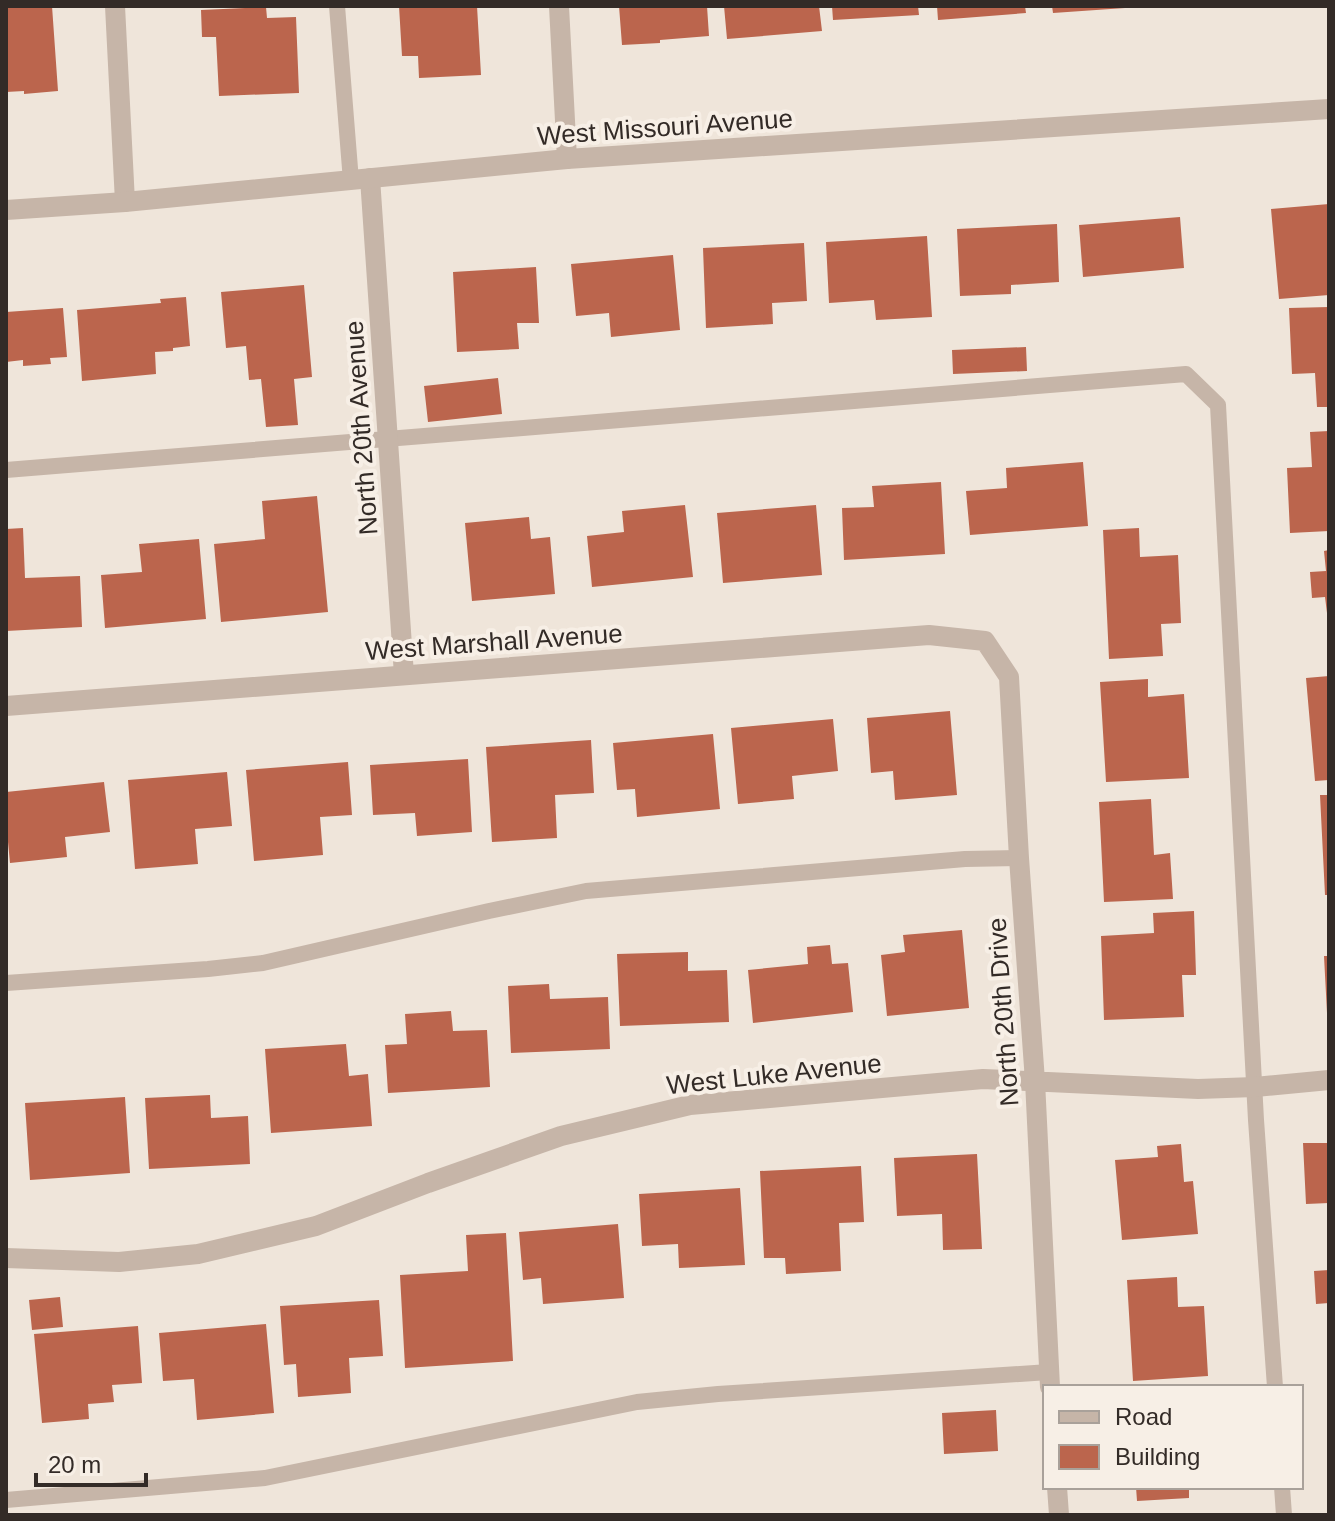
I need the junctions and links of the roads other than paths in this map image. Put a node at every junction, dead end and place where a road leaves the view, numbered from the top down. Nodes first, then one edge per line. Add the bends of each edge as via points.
1 (115, 6) edge
2 (337, 6) edge
3 (559, 6) edge
4 (1329, 109) edge
5 (567, 159) junction
6 (361, 180) junction
7 (125, 202) junction
8 (6, 210) edge
9 (388, 439) junction
10 (6, 470) edge
11 (985, 641) joint
12 (404, 675) junction
13 (6, 706) edge
14 (1019, 858) junction
15 (6, 983) edge
16 (1329, 1080) edge
17 (1035, 1081) junction
18 (1255, 1087) junction
19 (6, 1258) edge
20 (1050, 1379) edge
21 (1275, 1385) edge
22 (1057, 1489) edge
23 (1282, 1489) edge
24 (6, 1500) edge
25 (1059, 1515) edge
26 (1284, 1515) edge

1 - 7 street
2 - 6 lane
3 - 5 street
4 - 5 street, West Missouri Avenue
5 - 6 street, West Missouri Avenue
6 - 7 street, West Missouri Avenue
6 - 9 street, North 20th Avenue
7 - 8 street, West Missouri Avenue
9 - 10 lane
9 - 12 street, North 20th Avenue
9 - 18 lane via 1186,374 1218,405
11 - 12 street, West Marshall Avenue via 929,635
11 - 14 street, North 20th Drive via 1009,677
12 - 13 street, West Marshall Avenue
14 - 15 lane via 586,891 263,963
14 - 17 street, North 20th Drive
16 - 18 street, West Luke Avenue
17 - 18 street, West Luke Avenue
17 - 19 street, West Luke Avenue via 983,1079 690,1105 561,1136 316,1226 198,1254 119,1262
17 - 20 street, North 20th Drive
18 - 21 lane
20 - 24 lane via 637,1402 265,1478
22 - 25 street
23 - 26 lane

